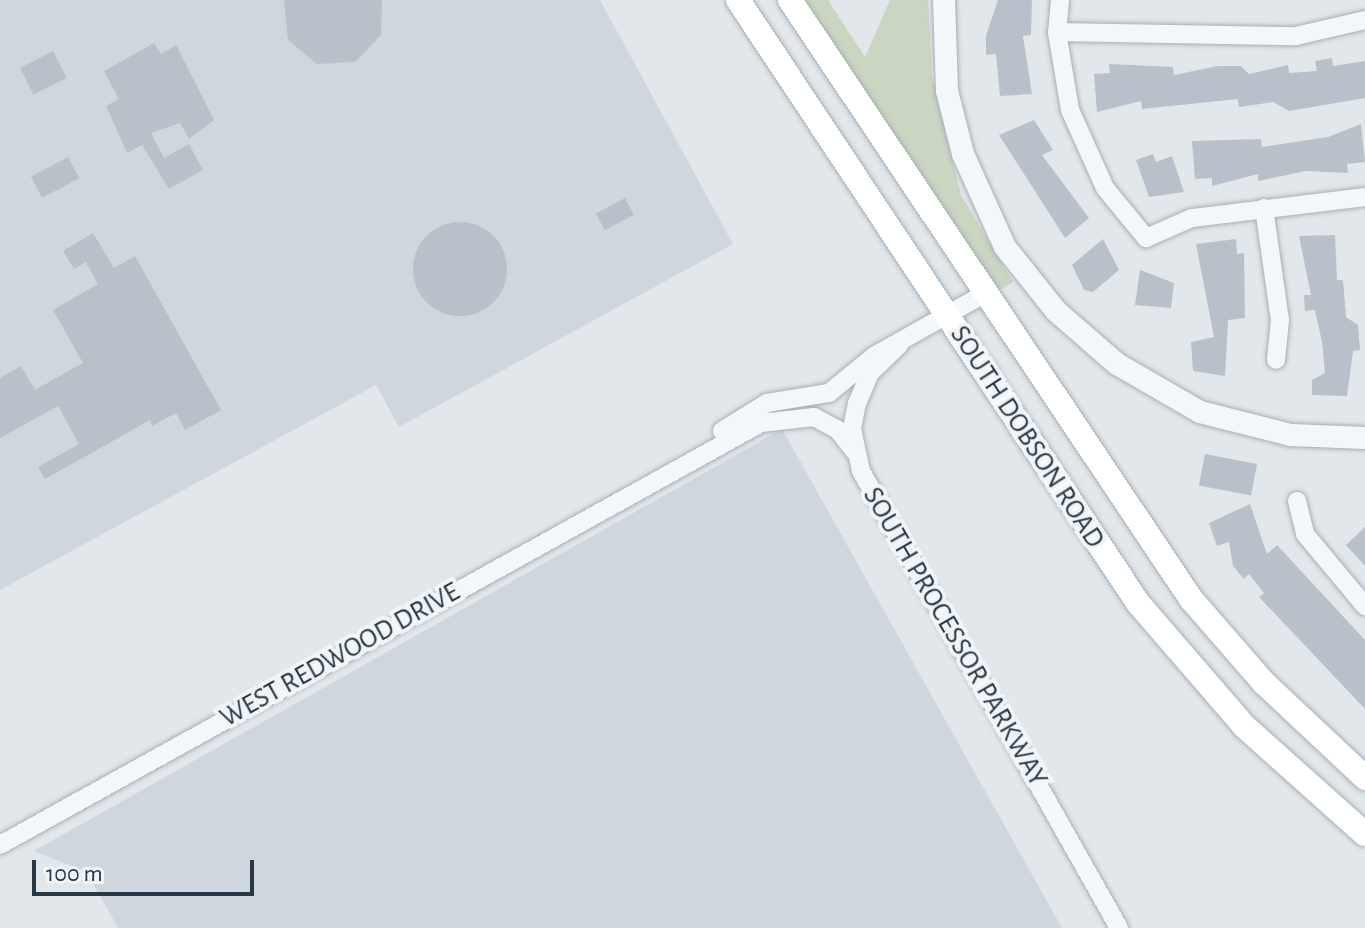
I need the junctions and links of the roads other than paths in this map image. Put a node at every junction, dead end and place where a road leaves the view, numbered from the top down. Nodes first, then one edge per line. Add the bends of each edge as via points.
1 (738, 0) edge
2 (790, 0) edge
3 (944, 0) edge
4 (1060, 0) edge
5 (1365, 20) edge
6 (1057, 32) junction
7 (1365, 197) edge
8 (1264, 208) junction
9 (984, 294) junction
10 (947, 316) junction
11 (899, 345) junction
12 (1276, 360) dead end
13 (1365, 438) edge
14 (854, 451) junction
15 (679, 465) junction
16 (1297, 501) dead end
17 (1365, 606) edge
18 (1365, 778) edge
19 (1365, 834) edge
20 (0, 845) edge
21 (1119, 928) edge

1 - 10 main road, SOUTH DOBSON ROAD
2 - 9 main road, SOUTH DOBSON ROAD
3 - 13 street via 947,91 967,165 1005,247 1056,311 1117,364 1200,412 1291,435
4 - 6 street
5 - 6 street via 1296,36
6 - 8 street via 1070,110 1105,188 1146,238 1192,218
7 - 8 street
8 - 12 street via 1280,320
9 - 10 street, WEST REDWOOD DRIVE
9 - 18 main road, SOUTH DOBSON ROAD via 1191,599 1264,683
10 - 11 street, WEST REDWOOD DRIVE
10 - 19 main road, SOUTH DOBSON ROAD via 1173,647 1244,726
11 - 14 street, SOUTH PROCESSOR PARKWAY via 861,392
11 - 15 street, WEST REDWOOD DRIVE via 821,397 756,409
14 - 15 street, WEST REDWOOD DRIVE via 831,424 796,416 761,423
14 - 21 street, SOUTH PROCESSOR PARKWAY
15 - 20 street, WEST REDWOOD DRIVE
16 - 17 street via 1305,534

